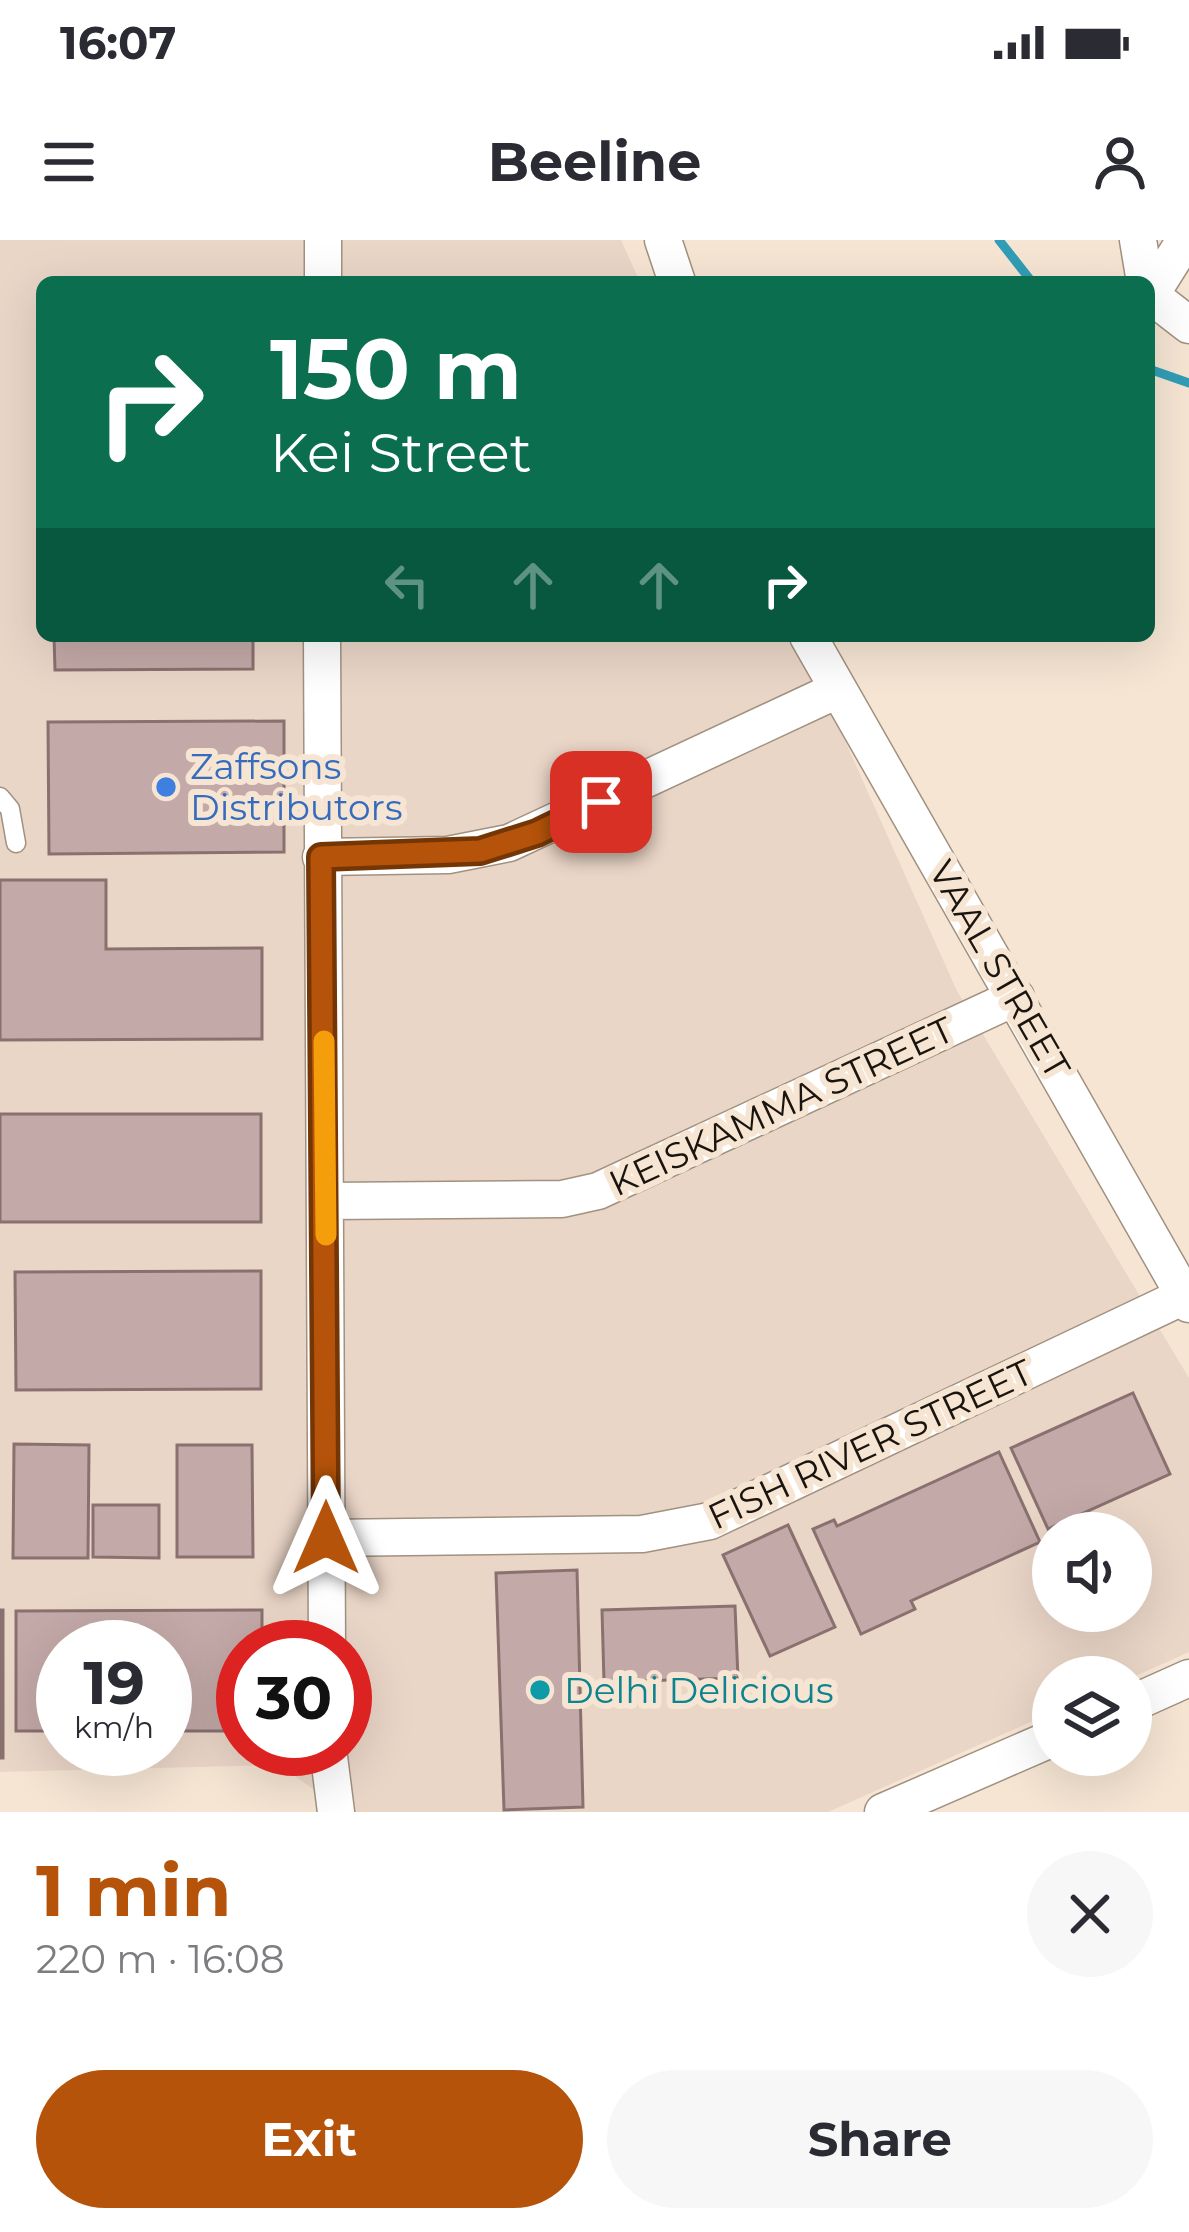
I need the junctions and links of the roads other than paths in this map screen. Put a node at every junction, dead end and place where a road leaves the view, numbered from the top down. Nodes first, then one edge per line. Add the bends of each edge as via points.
1 (323, 240) edge
2 (663, 240) edge
3 (1138, 240) edge
4 (1184, 240) edge
5 (322, 276) edge
6 (675, 276) edge
7 (1144, 276) edge
8 (1155, 286) edge
9 (1155, 300) edge
10 (1189, 325) edge
11 (322, 642) edge
12 (811, 642) edge
13 (835, 691) junction
14 (0, 797) edge
15 (16, 842) dead end
16 (321, 857) junction
17 (1016, 997) junction
18 (327, 1201) junction
19 (1187, 1300) edge
20 (326, 1538) junction
21 (327, 1620) edge
22 (1189, 1678) edge
23 (1152, 1695) edge
24 (1032, 1747) edge
25 (330, 1776) edge
26 (336, 1812) edge
27 (883, 1812) edge

1 - 5 street
2 - 6 street
3 - 7 street
4 - 8 street
9 - 10 street
11 - 16 street
12 - 13 street, VAAL STREET
13 - 16 street via 509,843 448,855
13 - 17 street, VAAL STREET
14 - 15 lane
16 - 18 street
17 - 18 street, KEISKAMMA STREET via 598,1191 562,1199
17 - 19 street, VAAL STREET
18 - 20 street
19 - 20 street, FISH RIVER STREET via 682,1529
20 - 21 street
22 - 23 street
24 - 27 street
25 - 26 street

